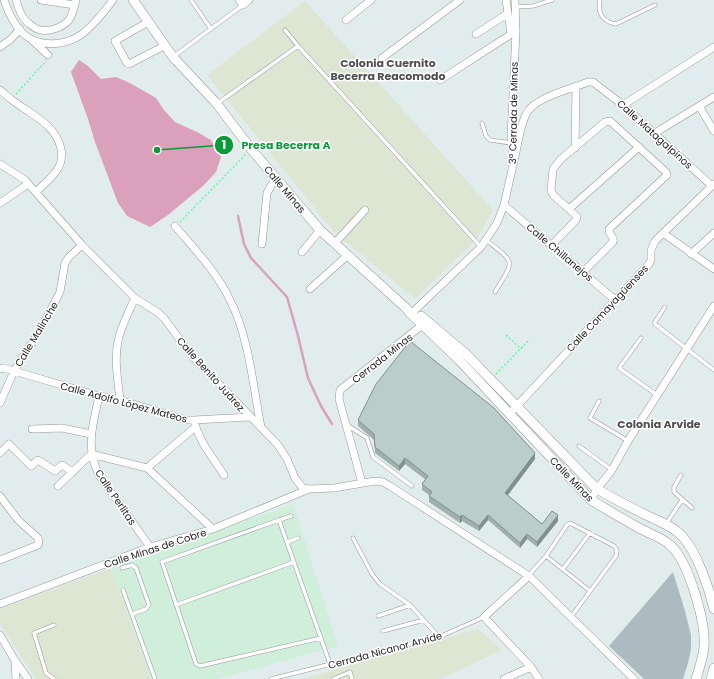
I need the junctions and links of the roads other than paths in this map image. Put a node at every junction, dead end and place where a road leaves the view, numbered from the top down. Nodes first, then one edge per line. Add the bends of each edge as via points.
1 (4, 0) edge
2 (16, 0) edge
3 (41, 0) edge
4 (113, 0) edge
5 (134, 0) edge
6 (191, 0) edge
7 (249, 0) edge
8 (371, 0) edge
9 (460, 0) edge
10 (506, 0) edge
11 (552, 0) edge
12 (598, 0) edge
13 (75, 2) edge
14 (241, 2) edge
15 (515, 4) edge
16 (654, 5) dead end
17 (507, 14) junction
18 (346, 20) dead end
19 (148, 22) junction
20 (20, 29) junction
21 (211, 29) junction
22 (285, 30) dead end
23 (513, 32) junction
24 (476, 34) dead end
25 (29, 38) junction
26 (164, 46) junction
27 (298, 46) junction
28 (0, 47) edge
29 (714, 47) edge
30 (48, 55) road end
31 (173, 57) junction
32 (382, 58) dead end
33 (440, 80) dead end
34 (576, 87) junction
35 (0, 90) edge
36 (714, 97) edge
37 (217, 104) junction
38 (622, 105) junction
39 (699, 106) junction
40 (482, 123) dead end
41 (714, 131) edge
42 (655, 133) junction
43 (511, 143) junction
44 (639, 147) junction
45 (575, 148) junction
46 (514, 161) junction
47 (0, 164) edge
48 (278, 180) junction
49 (28, 184) junction
50 (713, 185) edge
51 (36, 192) junction
52 (1, 201) edge
53 (504, 205) junction
54 (569, 209) junction
55 (365, 210) dead end
56 (175, 226) road end
57 (320, 230) junction
58 (663, 233) junction
59 (714, 233) edge
60 (486, 240) junction
61 (335, 243) junction
62 (262, 244) dead end
63 (82, 245) junction
64 (552, 245) junction
65 (481, 247) junction
66 (302, 252) dead end
67 (691, 254) junction
68 (348, 255) junction
69 (714, 269) edge
70 (583, 272) junction
71 (310, 289) dead end
72 (495, 292) dead end
73 (135, 298) junction
74 (615, 300) junction
75 (714, 306) edge
76 (664, 307) dead end
77 (410, 310) junction
78 (425, 323) junction
79 (641, 338) dead end
80 (686, 349) junction
81 (0, 369) edge
82 (714, 370) edge
83 (14, 371) junction
84 (656, 395) junction
85 (99, 396) junction
86 (120, 400) junction
87 (599, 401) dead end
88 (0, 403) edge
89 (513, 410) junction
90 (250, 417) junction
91 (194, 420) junction
92 (346, 424) junction
93 (261, 427) junction
94 (32, 429) dead end
95 (193, 429) dead end
96 (91, 434) junction
97 (628, 441) junction
98 (579, 446) dead end
99 (0, 452) edge
100 (91, 454) junction
101 (147, 468) junction
102 (612, 470) junction
103 (73, 472) junction
104 (681, 474) dead end
105 (224, 475) dead end
106 (362, 483) junction
107 (58, 486) dead end
108 (412, 486) dead end
109 (309, 489) junction
110 (597, 489) junction
111 (0, 496) edge
112 (591, 500) junction
113 (682, 500) junction
114 (692, 508) dead end
115 (291, 516) dead end
116 (279, 520) junction
117 (666, 525) junction
118 (213, 529) junction
119 (590, 533) junction
120 (656, 537) junction
121 (298, 538) dead end
122 (353, 538) dead end
123 (287, 542) junction
124 (150, 547) junction
125 (546, 556) junction
126 (0, 560) edge
127 (294, 562) junction
128 (122, 568) dead end
129 (563, 569) junction
130 (529, 576) junction
131 (123, 590) dead end
132 (590, 591) junction
133 (0, 604) edge
134 (176, 605) junction
135 (410, 605) junction
136 (714, 609) edge
137 (132, 614) junction
138 (378, 616) dead end
139 (484, 617) junction
140 (571, 617) junction
141 (424, 620) junction
142 (54, 625) dead end
143 (383, 631) dead end
144 (0, 635) edge
145 (439, 637) junction
146 (321, 638) junction
147 (14, 660) junction
148 (330, 664) junction
149 (531, 667) junction
150 (714, 668) edge
151 (281, 678) edge
152 (16, 679) edge
153 (28, 679) edge
154 (54, 679) edge
155 (155, 679) edge
156 (271, 679) edge
157 (332, 679) edge
158 (352, 679) edge
159 (504, 679) edge
160 (539, 679) edge
161 (634, 679) edge
162 (696, 679) edge
163 (711, 679) edge

1 - 20 street
2 - 13 street via 26,21 38,29 50,30 68,22 73,14
3 - 13 street
4 - 25 street via 91,26 70,41 56,44
5 - 19 street, Calle Minas
6 - 21 lane
7 - 14 street
8 - 18 street
9 - 32 street
10 - 17 street
11 - 15 lane via 534,6
12 - 16 lane via 602,17 616,24
14 - 21 lane
15 - 23 street, 3ª Cerrada de Minas
17 - 23 street
17 - 24 street
19 - 26 street, Calle Minas
19 - 26 street via 116,40 127,63
20 - 25 street
20 - 28 street
21 - 31 lane
22 - 27 lane
23 - 33 street
23 - 43 street, 3ª Cerrada de Minas
25 - 30 street
26 - 31 street, Calle Minas
27 - 37 lane
27 - 65 lane
29 - 38 street
31 - 37 street, Calle Minas
34 - 38 street, Calle Matagalpinos via 588,82 596,84
34 - 45 street
34 - 46 street via 543,100 531,108 523,122
35 - 51 street via 49,126 60,143 60,166
36 - 39 street
37 - 48 street, Calle Minas
38 - 42 street, Calle Matagalpinos
39 - 41 street
39 - 42 street
40 - 43 lane via 490,140
42 - 50 street, Calle Matagalpinos
43 - 46 street, 3ª Cerrada de Minas
44 - 45 street via 612,122 607,121
44 - 54 street
44 - 70 street via 666,172 666,176 609,229 614,242
45 - 54 street via 556,164 551,184 554,196
46 - 53 street, 3ª Cerrada de Minas
47 - 49 street, Calle Benito Juárez
48 - 57 street, Calle Minas
48 - 62 street via 267,192
49 - 51 street, Calle Benito Juárez
49 - 52 street
50 - 58 street, Calle Comayagüenses
51 - 63 street, Calle Benito Juárez
53 - 60 street, 3ª Cerrada de Minas via 497,224
53 - 64 street, Calle Chillanejos
54 - 64 street via 576,215 576,220
55 - 61 street
56 - 93 street via 220,282 240,322
57 - 61 street, Calle Minas
57 - 66 street
58 - 67 street
58 - 74 street, Calle Comayagüenses via 650,250 650,264
59 - 67 street
60 - 65 street, 3ª Cerrada de Minas
60 - 72 lane via 510,261 510,267
61 - 68 street, Calle Minas
63 - 73 street, Calle Benito Juárez
63 - 83 street, Calle Malinche via 65,263 60,292
64 - 70 street, Calle Chillanejos
65 - 77 street, 3ª Cerrada de Minas
67 - 69 street
68 - 71 street
68 - 77 street, Calle Minas
70 - 74 street, Calle Chillanejos
73 - 86 street via 117,342
73 - 90 street, Calle Benito Juárez via 164,318 191,355
74 - 89 street, Calle Comayagüenses
75 - 80 street
76 - 80 lane via 655,324
77 - 78 street, Calle Minas via 411,314
78 - 89 street, Calle Minas via 459,360
78 - 89 street, Calle Minas via 455,344 490,380
78 - 92 street, Cerrada Minas via 340,390 339,399
79 - 84 lane via 619,368
80 - 82 lane
80 - 84 street
81 - 83 street, Calle Adolfo López Mateos
83 - 85 street, Calle Adolfo López Mateos
83 - 88 street, Calle Malinche
84 - 97 street
85 - 86 street, Calle Adolfo López Mateos
85 - 96 street, Calle Perlitas
86 - 91 street, Calle Adolfo López Mateos
87 - 97 lane via 590,418
89 - 110 street, Calle Minas
89 - 112 street, Calle Minas
90 - 91 street, Calle Adolfo López Mateos
90 - 93 street, Calle Benito Juárez
91 - 105 street via 206,448
92 - 106 street
92 - 108 lane via 367,438 373,457
93 - 109 street, Calle Benito Juárez via 283,451 298,482 302,487
94 - 96 street via 62,428
95 - 101 street
96 - 100 street, Calle Perlitas
97 - 102 street
98 - 102 lane
99 - 103 street via 9,444 31,466 38,460 56,471 62,466
100 - 101 street
100 - 103 street
100 - 124 street, Calle Perlitas via 99,475
101 - 118 street
102 - 110 street
103 - 107 street
104 - 113 lane via 674,490
106 - 109 street
106 - 130 street via 382,482
109 - 118 street, Calle Minas de Cobre
110 - 112 street
110 - 117 street, Calle Minas
111 - 126 street via 18,520 38,538 39,543
112 - 120 street, Calle Minas
113 - 114 lane
113 - 117 lane
115 - 116 lane
116 - 123 lane
116 - 134 lane via 162,562
117 - 120 street
117 - 136 street, Calle Minas via 678,532 689,545
118 - 124 street, Calle Minas de Cobre
119 - 125 lane via 570,523
119 - 129 lane
119 - 132 lane via 614,546 616,556
120 - 162 street, Calle Minas via 678,553 685,566 700,613 704,647
121 - 123 lane
122 - 135 lane via 380,584
123 - 127 lane
124 - 133 street, Calle Minas de Cobre
125 - 129 lane
125 - 130 lane
127 - 134 lane
127 - 146 lane
128 - 137 lane via 132,565 136,568 148,605 146,609
129 - 132 lane
130 - 139 street, Cerrada Nicanor Arvide
130 - 140 street
131 - 137 lane
132 - 140 lane
134 - 146 lane via 194,661 200,666
135 - 138 lane
135 - 141 lane
137 - 155 lane
139 - 145 lane, Cerrada Nicanor Arvide
139 - 149 street
140 - 161 street
141 - 143 lane
141 - 145 lane
142 - 154 lane via 34,633 46,673
144 - 147 street
145 - 148 lane, Cerrada Nicanor Arvide
146 - 148 lane
147 - 152 street
147 - 153 street
148 - 151 lane, Cerrada Nicanor Arvide
149 - 159 street
149 - 160 street
150 - 163 street
151 - 156 lane, Cerrada Nicanor Arvide
157 - 158 lane via 350,672

